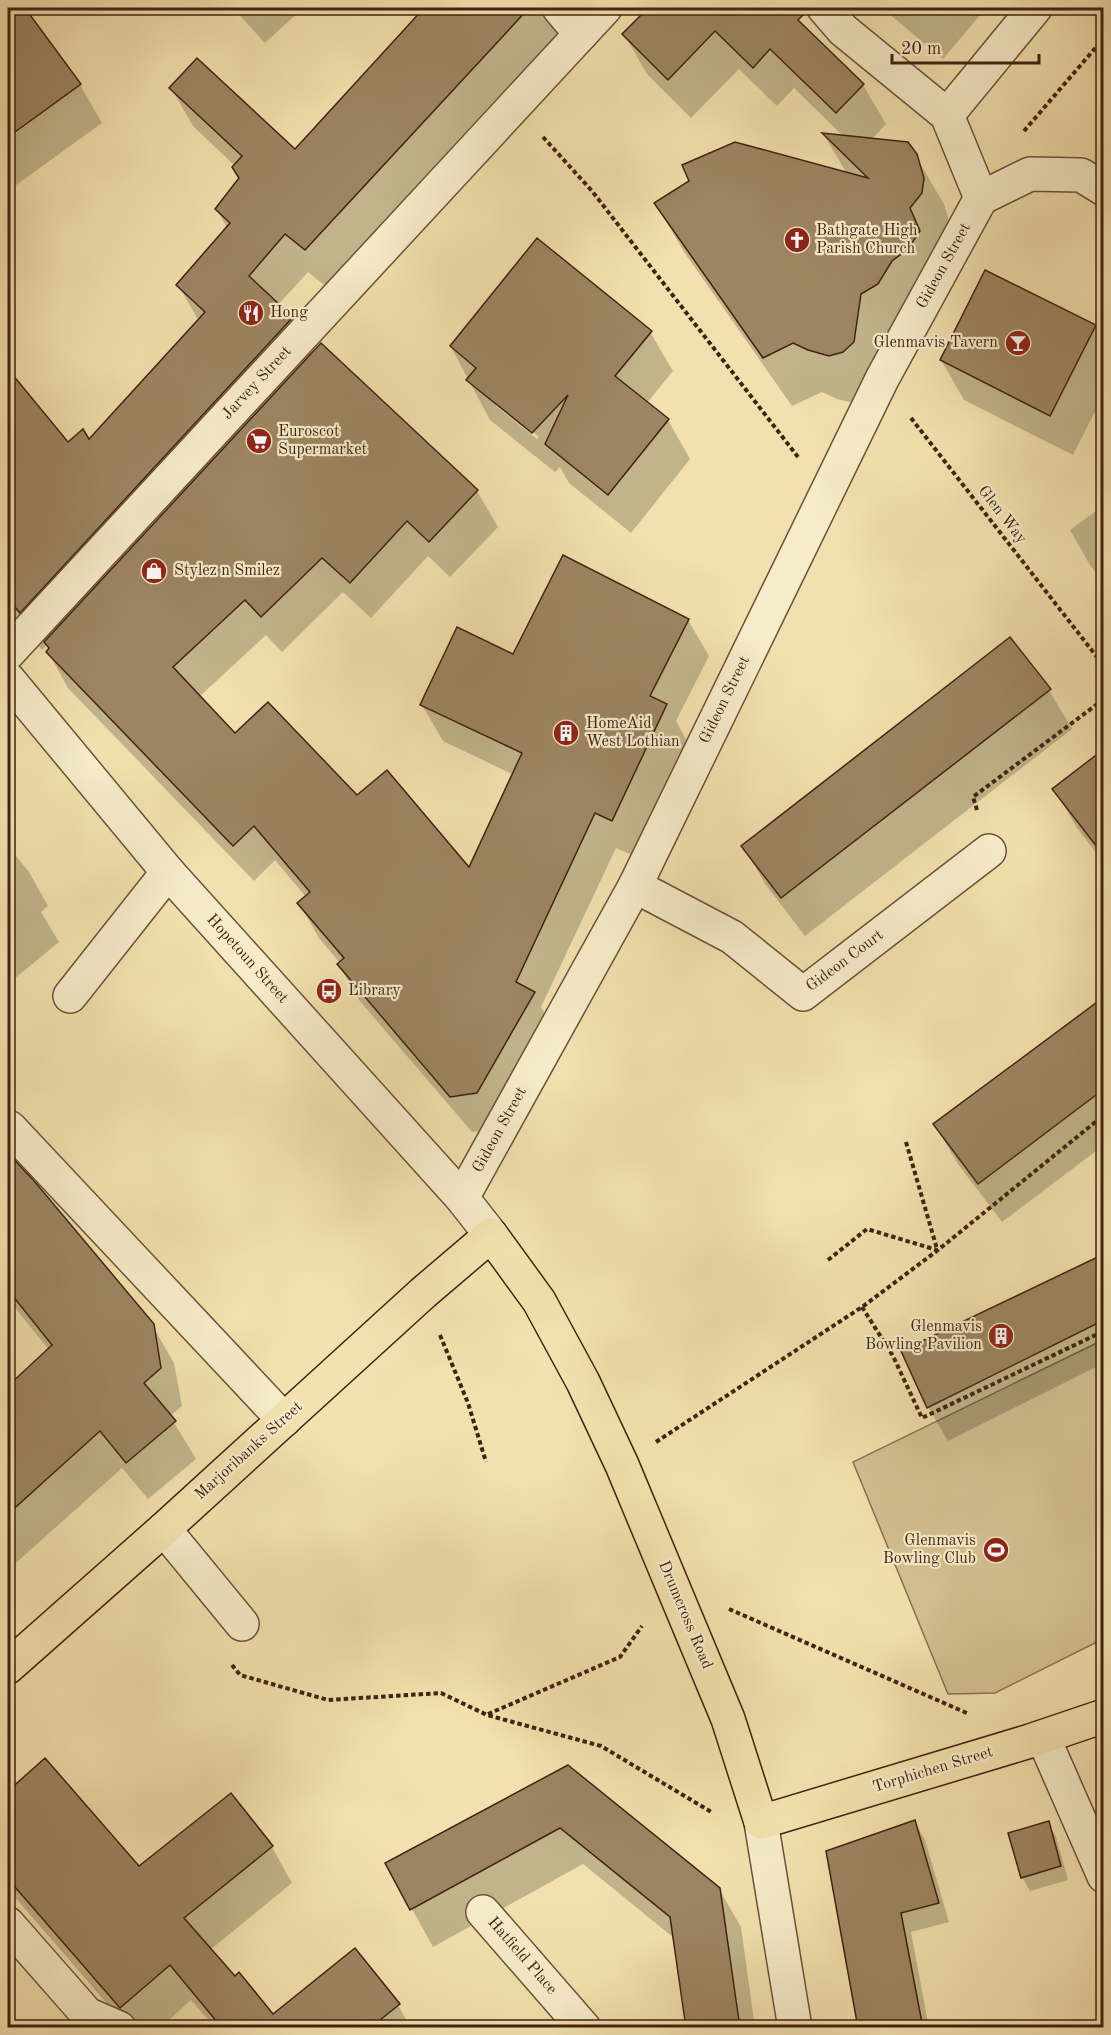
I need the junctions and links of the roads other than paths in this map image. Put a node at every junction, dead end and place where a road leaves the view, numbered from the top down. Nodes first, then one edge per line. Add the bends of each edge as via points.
1 (559, 8) edge
2 (606, 8) edge
3 (824, 8) edge
4 (1035, 8) edge
5 (581, 34) junction
6 (947, 115) junction
7 (1104, 189) edge
8 (981, 198) junction
9 (8, 653) edge
10 (8, 679) edge
11 (988, 851) road end
12 (168, 872) junction
13 (635, 886) junction
14 (70, 996) dead end
15 (8, 1127) edge
16 (462, 1198) junction
17 (491, 1235) junction
18 (284, 1420) junction
19 (164, 1529) junction
20 (242, 1624) dead end
21 (8, 1667) edge
22 (1104, 1716) edge
23 (1036, 1739) junction
24 (763, 1833) junction
25 (1104, 1876) edge
26 (483, 1912) dead end
27 (8, 1924) edge
28 (119, 2028) edge
29 (584, 2028) edge
30 (795, 2028) edge

1 - 5 street
2 - 5 street, Jarvey Street
3 - 6 street via 843,30
4 - 6 street
5 - 9 street, Jarvey Street
6 - 8 street
7 - 8 street via 1081,175 1030,174
8 - 13 street, Gideon Street via 882,379
10 - 12 street, Hopetoun Street
11 - 13 street, Gideon Court via 803,994 732,937
12 - 14 street
12 - 16 street, Hopetoun Street
13 - 16 street, Gideon Street
15 - 18 street
16 - 17 street, Hopetoun Street
17 - 18 main road, Marjoribanks Street
17 - 24 main road, Drumcross Road via 539,1301 622,1464 728,1719
18 - 19 main road, Marjoribanks Street
19 - 20 street
19 - 21 main road, Marjoribanks Street
22 - 23 main road, Torphichen Street
23 - 24 main road, Torphichen Street
23 - 25 street
24 - 30 street, Drumcross Road
26 - 29 street, Hatfield Place
27 - 28 street via 87,2014

